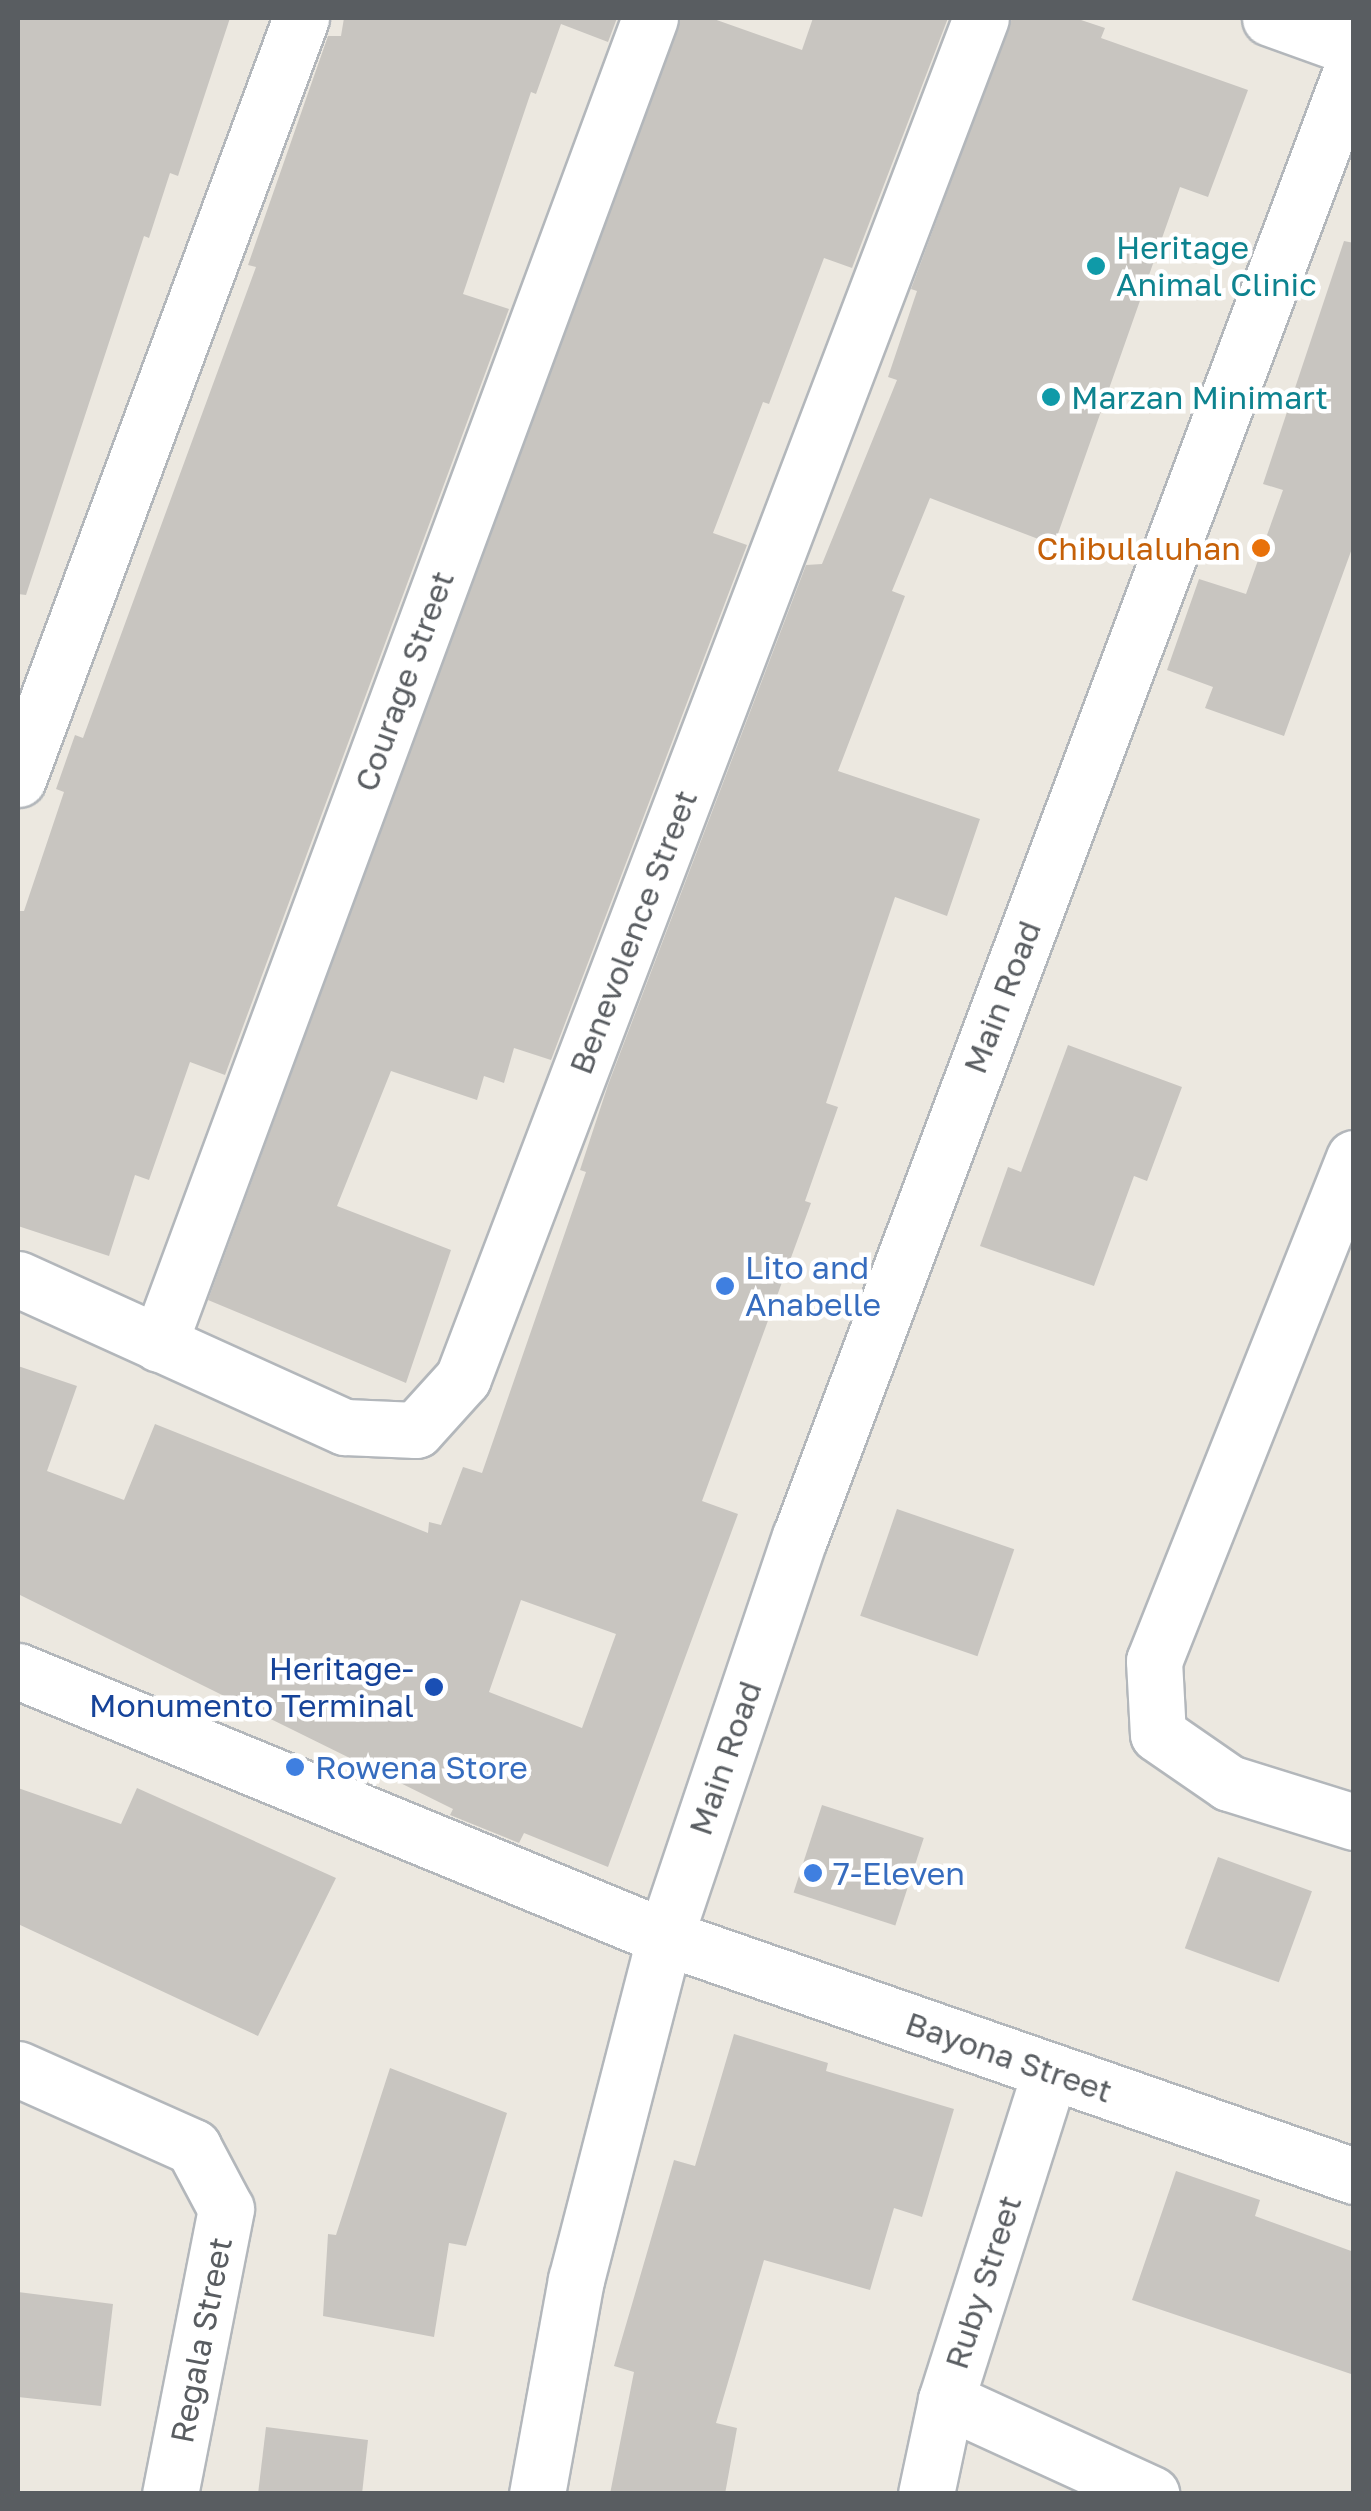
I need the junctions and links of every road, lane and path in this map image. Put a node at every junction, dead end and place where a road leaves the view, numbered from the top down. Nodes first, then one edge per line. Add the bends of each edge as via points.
1 (301, 18) edge
2 (650, 18) edge
3 (980, 18) edge
4 (1270, 18) edge
5 (1354, 48) edge
6 (1354, 63) edge
7 (18, 779) edge
8 (1354, 1158) edge
9 (18, 1279) edge
10 (158, 1344) junction
11 (18, 1671) edge
12 (1354, 1822) edge
13 (666, 1937) junction
14 (18, 2069) edge
15 (1050, 2072) junction
16 (1354, 2176) edge
17 (946, 2400) junction
18 (170, 2494) edge
19 (537, 2494) edge
20 (926, 2494) edge
21 (1151, 2494) edge

1 - 7 street
2 - 10 street, Courage Street
3 - 10 street, Benevolence Street via 463,1378 416,1430 345,1428
4 - 5 street
6 - 13 street, Main Road via 800,1537
8 - 12 street via 1154,1661 1158,1734 1229,1783
9 - 10 street, Benevolence Street
11 - 13 street
13 - 15 street, Bayona Street
13 - 19 street, Main Road via 576,2280
14 - 18 street, Regala Street via 193,2146 226,2209
15 - 16 street, Bayona Street
15 - 17 street, Ruby Street
17 - 20 street, Ruby Street
17 - 21 street

